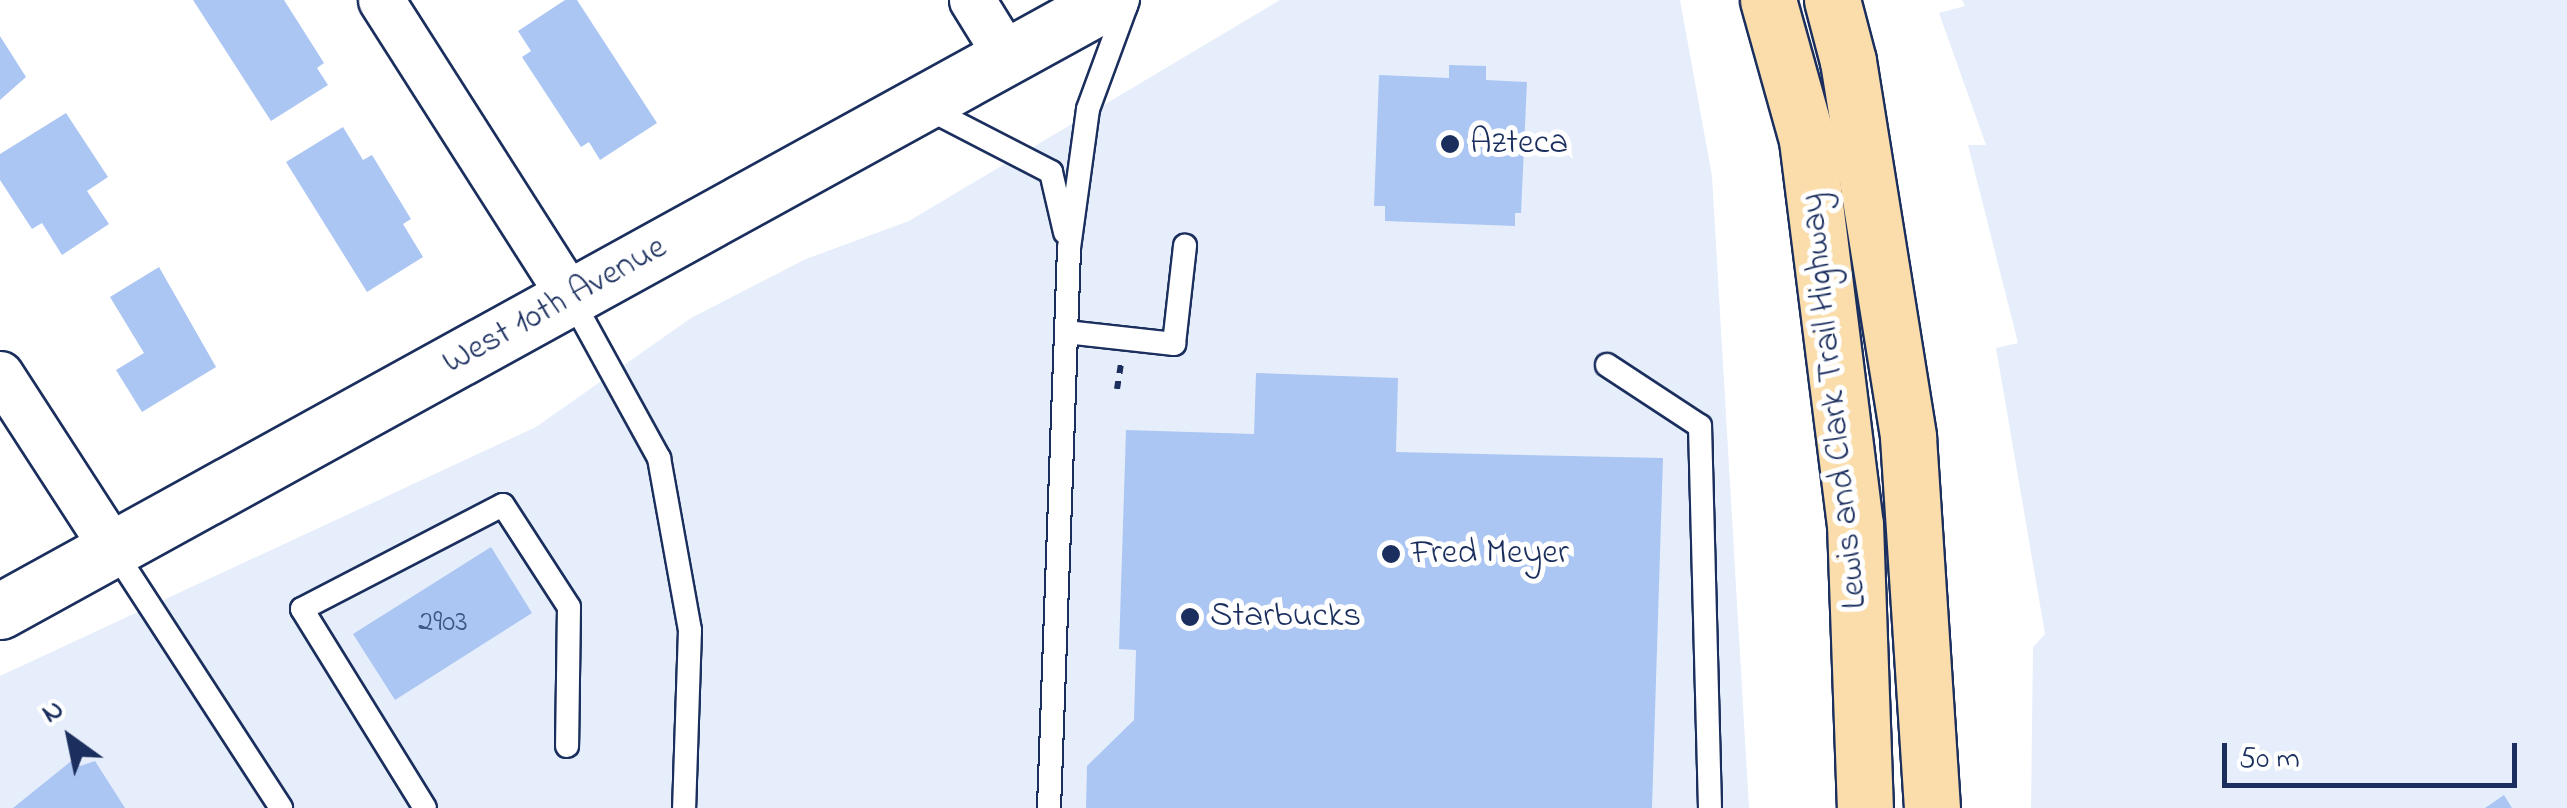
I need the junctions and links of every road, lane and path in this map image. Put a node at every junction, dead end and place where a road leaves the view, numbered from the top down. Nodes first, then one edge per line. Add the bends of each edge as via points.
1 (382, 0) edge
2 (972, 0) edge
3 (1110, 0) edge
4 (1128, 0) edge
5 (1768, 0) edge
6 (1832, 0) edge
7 (1008, 58) junction
8 (922, 106) junction
9 (1185, 246) dead end
10 (1068, 248) junction
11 (571, 298) junction
12 (1066, 332) junction
13 (1607, 365) dead end
14 (0, 374) edge
15 (114, 549) junction
16 (0, 611) edge
17 (567, 746) dead end
18 (281, 808) edge
19 (425, 808) edge
20 (684, 808) edge
21 (1049, 808) edge
22 (1710, 808) edge
23 (1865, 808) edge
24 (1932, 808) edge

1 - 11 street
2 - 7 street
3 - 7 main road, West 10th Avenue
4 - 10 lane via 1088,109
5 - 23 highway, Lewis and Clark Trail Highway via 1807,140 1853,505
6 - 24 highway, Lewis and Clark Trail Highway via 1848,61 1908,437
7 - 8 main road, West 10th Avenue
8 - 10 lane via 1051,172
8 - 11 main road, West 10th Avenue
9 - 12 lane via 1174,344
10 - 12 lane
11 - 15 main road, West 10th Avenue
11 - 20 lane via 660,458 690,630
12 - 21 lane
13 - 22 lane via 1700,426
14 - 15 street
15 - 16 main road, West 10th Avenue
15 - 18 lane
17 - 19 lane via 569,607 503,505 302,609

